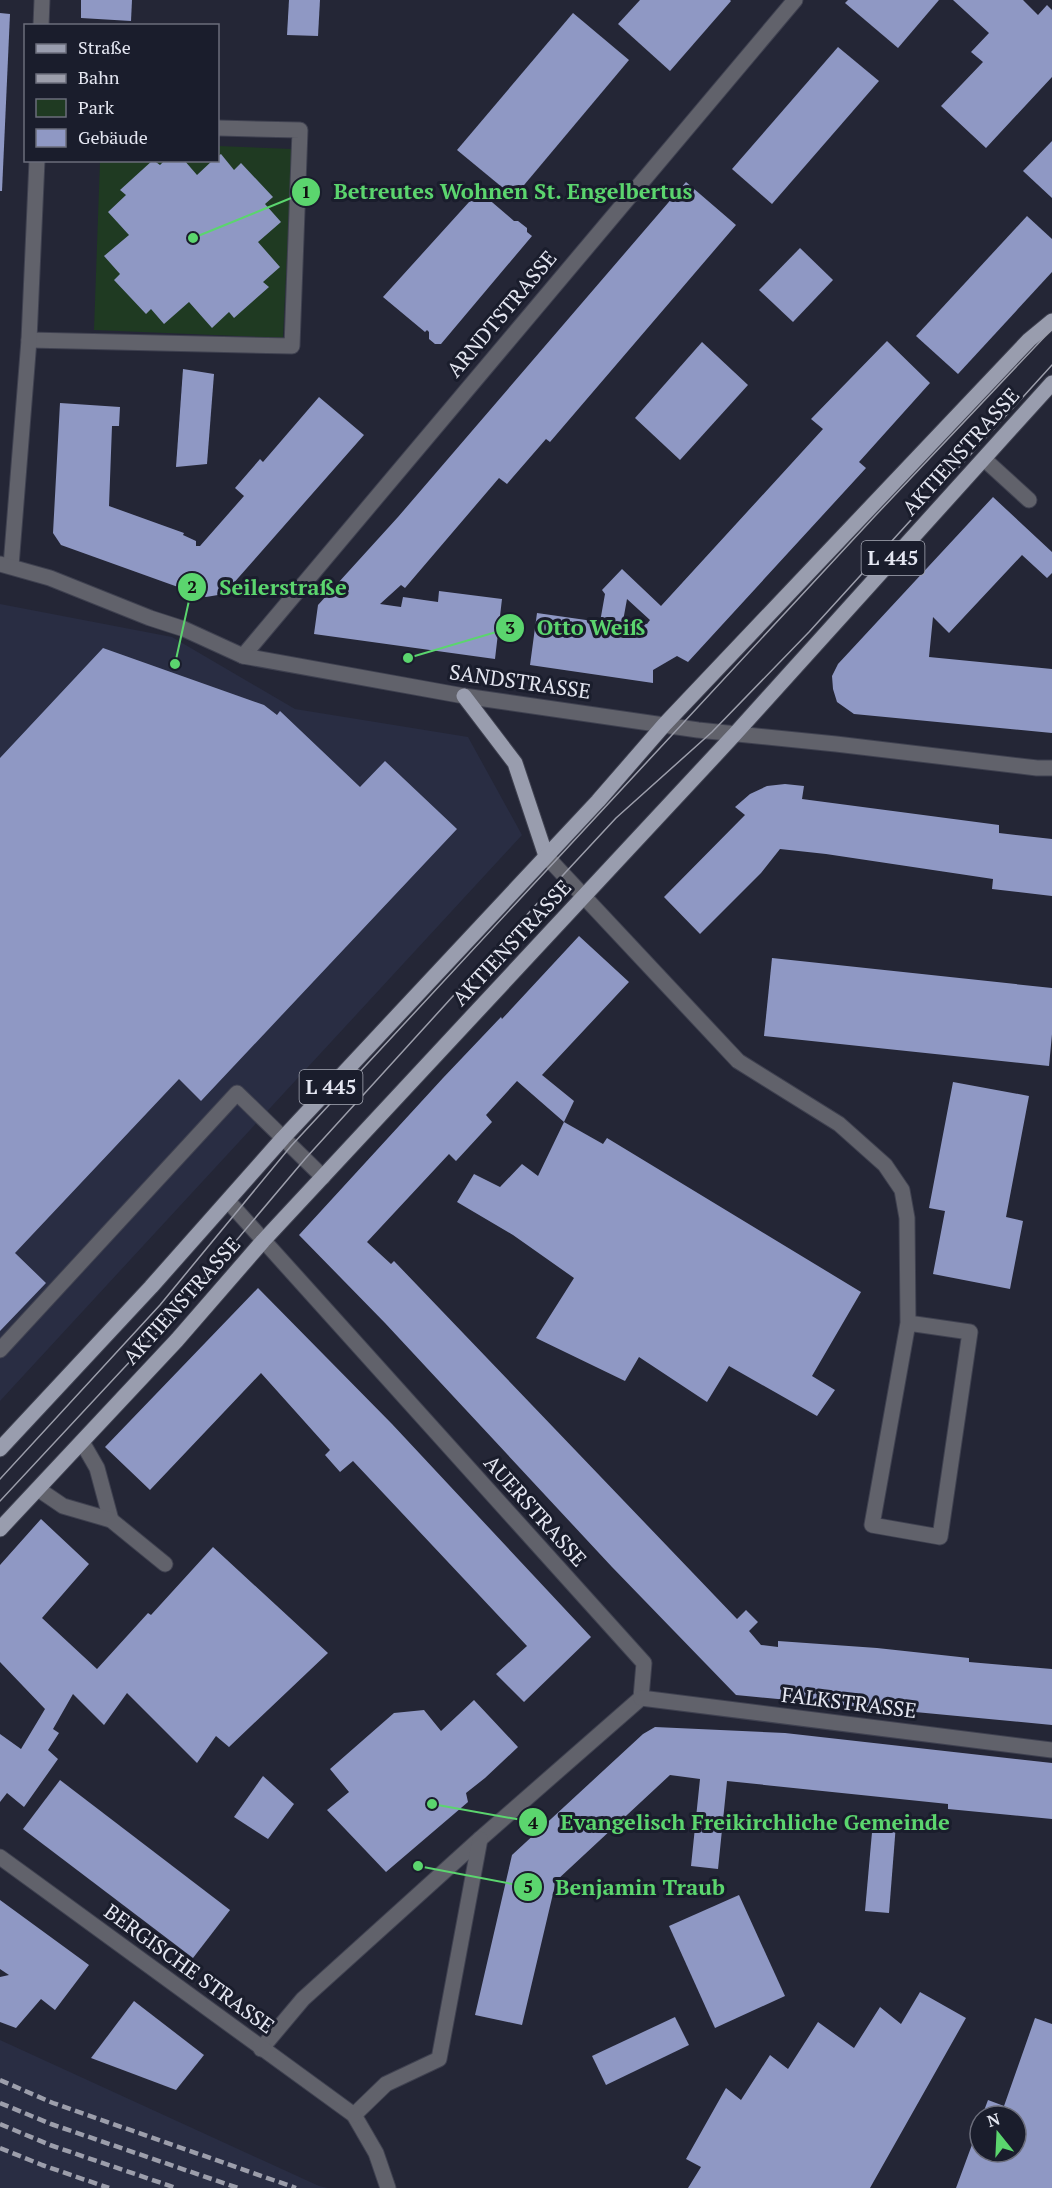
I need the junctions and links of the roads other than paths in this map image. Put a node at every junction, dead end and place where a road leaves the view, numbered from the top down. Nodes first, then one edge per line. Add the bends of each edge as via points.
1 (42, 0) edge
2 (795, 0) edge
3 (41, 24) edge
4 (219, 128) edge
5 (37, 162) edge
6 (1052, 321) edge
7 (29, 340) junction
8 (1052, 383) edge
9 (984, 459) junction
10 (1029, 500) dead end
11 (5, 565) edge
12 (243, 656) junction
13 (464, 696) junction
14 (664, 725) junction
15 (735, 734) junction
16 (1052, 768) edge
17 (546, 856) junction
18 (584, 896) junction
19 (283, 1138) junction
20 (323, 1177) junction
21 (228, 1201) junction
22 (263, 1241) junction
23 (908, 1323) junction
24 (0, 1350) edge
25 (82, 1442) junction
26 (0, 1449) edge
27 (38, 1489) junction
28 (111, 1520) junction
29 (0, 1529) edge
30 (165, 1564) dead end
31 (641, 1698) junction
32 (1052, 1750) edge
33 (480, 1839) junction
34 (0, 1857) edge
35 (261, 2049) junction
36 (354, 2115) junction
37 (388, 2188) edge

1 - 3 street
2 - 12 street, ARNDTSTRASSE
4 - 7 street via 300,130 292,346
5 - 7 street
6 - 14 main road, AKTIENSTRASSE / L 445 via 1029,340
7 - 11 street
8 - 9 main road, AKTIENSTRASSE / L 445
9 - 10 street
9 - 15 main road, AKTIENSTRASSE / L 445
11 - 12 street, SANDSTRASSE via 184,629
12 - 13 street, SANDSTRASSE
13 - 14 street, SANDSTRASSE
13 - 17 main road via 515,763
14 - 15 street, SANDSTRASSE
14 - 17 main road, AKTIENSTRASSE / L 445
15 - 16 street, SANDSTRASSE
15 - 18 main road, AKTIENSTRASSE / L 445
17 - 18 street
17 - 19 main road, AKTIENSTRASSE / L 445
18 - 20 main road, AKTIENSTRASSE / L 445
18 - 23 street via 738,1061 839,1124 885,1165 902,1190 905,1209
19 - 20 street
19 - 21 main road, AKTIENSTRASSE / L 445
19 - 24 street via 237,1093
20 - 22 main road, AKTIENSTRASSE / L 445
21 - 22 street, AUERSTRASSE
21 - 26 main road, AKTIENSTRASSE / L 445
22 - 25 main road, AKTIENSTRASSE / L 445
22 - 31 street, AUERSTRASSE via 644,1663
23 - 23 street via 970,1332 940,1537 872,1525
25 - 27 main road, AKTIENSTRASSE / L 445
25 - 28 street via 97,1468
27 - 28 street via 63,1506
27 - 29 main road, AKTIENSTRASSE / L 445
28 - 30 street
31 - 32 street, FALKSTRASSE
31 - 33 street
33 - 35 street via 303,1999
33 - 36 street via 439,2059 386,2084
34 - 35 street, BERGISCHE STRASSE
35 - 36 street, BERGISCHE STRASSE
36 - 37 street via 376,2153

